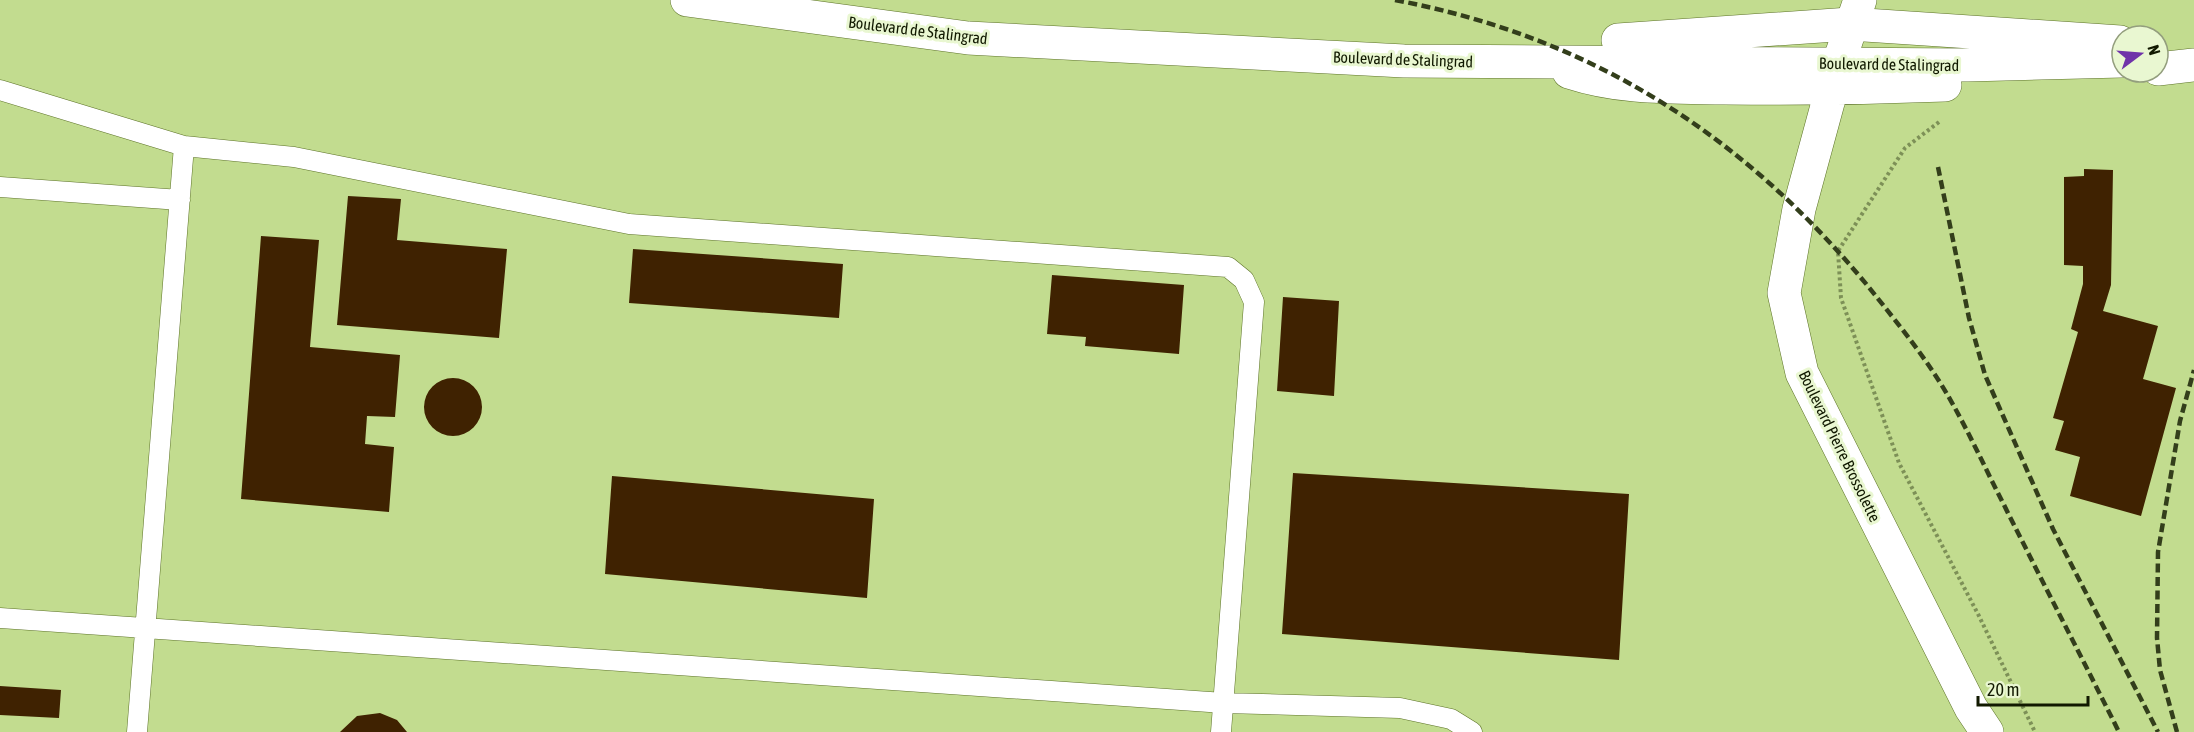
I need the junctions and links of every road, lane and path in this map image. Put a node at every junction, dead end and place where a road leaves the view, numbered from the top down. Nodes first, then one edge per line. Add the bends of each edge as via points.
1 (687, 0) edge
2 (1855, 12) edge
3 (2110, 41) edge
4 (2170, 47) edge
5 (2194, 49) edge
6 (2194, 59) edge
7 (2170, 60) edge
8 (1536, 61) junction
9 (2110, 61) edge
10 (2194, 65) edge
11 (2170, 68) edge
12 (2110, 73) edge
13 (1836, 76) junction
14 (1969, 84) junction
15 (0, 90) edge
16 (184, 146) junction
17 (0, 187) edge
18 (180, 200) junction
19 (0, 618) edge
20 (145, 629) junction
21 (1224, 703) junction
22 (1978, 724) edge
23 (137, 732) edge
24 (1221, 732) edge
25 (1472, 732) edge
26 (2035, 732) edge

1 - 8 main road, Boulevard de Stalingrad via 968,38 1404,61
2 - 3 main road
2 - 8 main road via 1577,42
2 - 13 main road, Boulevard Pierre Brossolette
4 - 5 main road
6 - 7 main road
8 - 13 main road, Boulevard de Stalingrad
9 - 13 main road, Boulevard de Stalingrad via 1968,65
10 - 11 main road
12 - 14 main road
13 - 14 main road
13 - 22 main road, Boulevard Pierre Brossolette via 1799,208 1784,293 1802,373
14 - 26 path via 1970,98 1905,148 1838,251 1841,298 1899,463
15 - 16 lane
16 - 18 lane
16 - 21 lane via 294,157 629,224 1228,267 1244,280 1254,302
17 - 18 lane
18 - 20 lane
19 - 20 lane
20 - 21 lane
20 - 23 lane
21 - 24 lane
21 - 25 lane via 1400,708 1451,719

